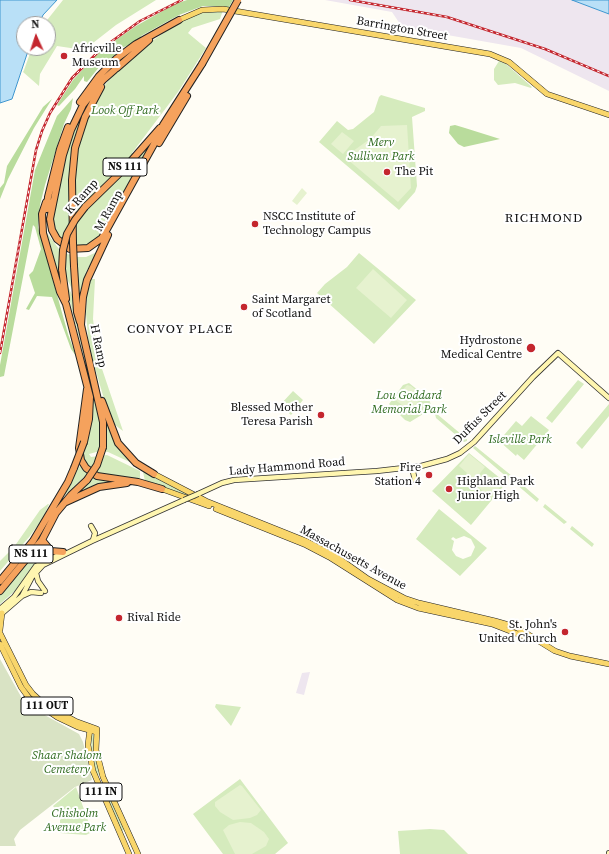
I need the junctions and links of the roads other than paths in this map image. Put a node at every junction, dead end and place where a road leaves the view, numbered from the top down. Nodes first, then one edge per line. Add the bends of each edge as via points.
1 (238, 0) edge
2 (179, 20) junction
3 (202, 64) junction
4 (119, 66) junction
5 (609, 115) edge
6 (163, 125) junction
7 (48, 197) junction
8 (103, 243) junction
9 (66, 304) junction
10 (81, 325) junction
11 (96, 386) junction
12 (87, 389) junction
13 (609, 398) edge
14 (421, 466) junction
15 (401, 468) joint
16 (154, 474) joint
17 (414, 480) dead end
18 (162, 488) junction
19 (66, 503) junction
20 (54, 512) junction
21 (91, 526) dead end
22 (42, 540) junction
23 (92, 541) junction
24 (70, 551) junction
25 (63, 552) junction
26 (36, 573) junction
27 (0, 581) edge
28 (0, 591) edge
29 (22, 596) junction
30 (1, 612) edge
31 (0, 630) edge
32 (0, 633) edge
33 (0, 644) edge
34 (547, 646) junction
35 (0, 652) edge
36 (609, 664) edge
37 (11, 668) junction
38 (78, 727) junction
39 (90, 729) junction
40 (88, 745) junction
41 (129, 854) edge
42 (138, 854) edge

1 - 3 highway, NS 111, bridge
2 - 4 highway
2 - 5 main road, Barrington Street via 208,9 223,9 494,55 509,62 547,94
2 - 7 highway via 122,54 89,88 64,136
3 - 6 highway, NS 111
3 - 8 highway, M Ramp / NS 111
4 - 6 highway via 89,96 71,130 50,210 51,228 59,242 77,250 98,243
4 - 10 highway, bridge via 92,102 77,140 72,173 74,266 77,312
6 - 9 highway, K Ramp / NS 111, bridge via 124,169 85,207 67,234 62,254
7 - 8 highway via 47,225 52,238 59,246 69,252 81,253 90,252
7 - 9 highway via 43,209 42,229 60,292
8 - 10 highway, H Ramp / NS 111 via 87,280
9 - 12 highway
10 - 11 highway, H Ramp / NS 111
11 - 16 highway via 118,443 136,463
11 - 19 highway, NS 111, bridge via 104,426 103,446 97,465
12 - 18 highway via 79,448 86,468 97,476
12 - 20 highway, NS 111, bridge via 90,404 84,442
13 - 14 main road, Duffus Street via 558,353 468,447 447,459
14 - 15 main road, Duffus Street
14 - 17 main road via 413,472
15 - 23 main road, Lady Hammond Road, bridge via 234,480
16 - 34 main road, Massachusetts Avenue via 206,501 306,541 404,598 516,627
18 - 19 highway via 118,483 91,490
18 - 34 main road, Massachusetts Avenue via 306,545 397,600 418,608 498,626
19 - 20 highway, NS 111
20 - 22 highway, NS 111
20 - 27 highway, NS 111
21 - 23 main road via 95,533
22 - 25 highway via 51,551
22 - 28 highway, NS 111
23 - 24 main road, Lady Hammond Road
24 - 25 main road, Lady Hammond Road
24 - 26 main road, Lady Hammond Road via 43,565
25 - 30 main road, Lady Hammond Road via 36,566
26 - 29 main road, Lady Hammond Road
26 - 29 main road via 43,592 31,592
29 - 30 main road, Lady Hammond Road
30 - 31 main road
32 - 39 main road, 111 OUT via 33,694 44,704
33 - 37 main road
34 - 36 main road, Massachusetts Avenue via 570,656
35 - 37 main road
37 - 38 main road via 29,698
38 - 39 main road
38 - 40 main road via 85,735
39 - 40 main road
39 - 42 main road via 97,730 96,750 103,777
40 - 41 main road, 111 IN via 97,783

